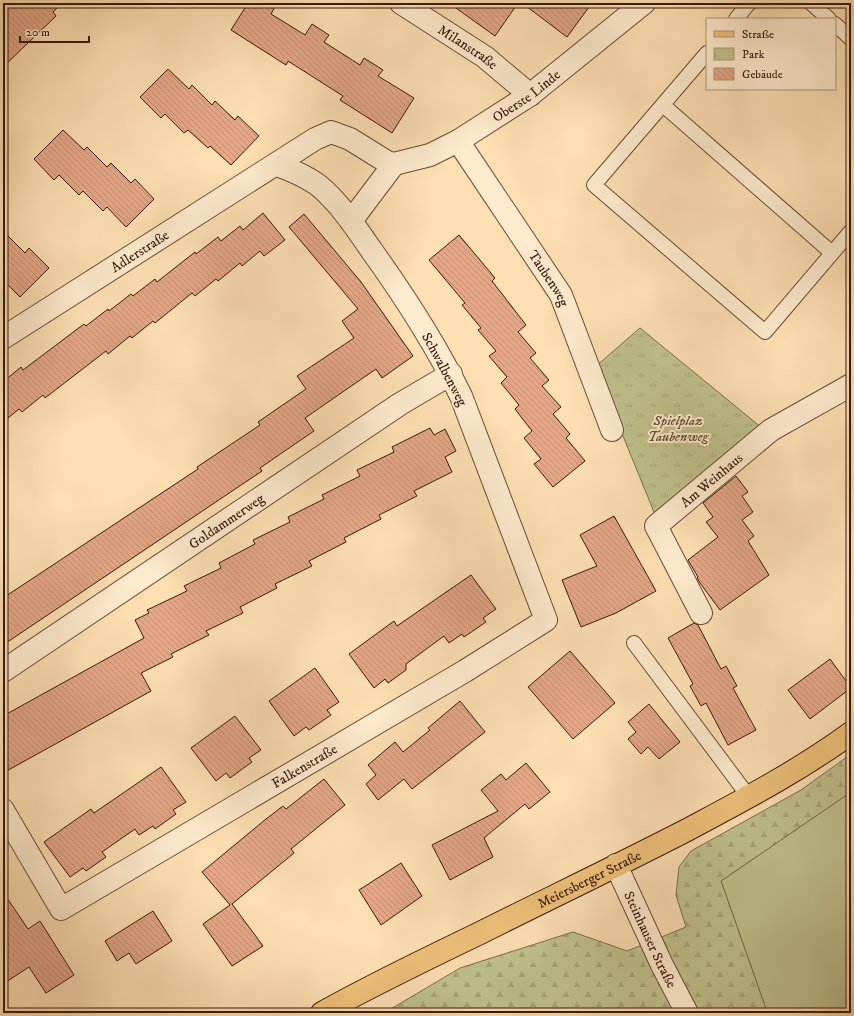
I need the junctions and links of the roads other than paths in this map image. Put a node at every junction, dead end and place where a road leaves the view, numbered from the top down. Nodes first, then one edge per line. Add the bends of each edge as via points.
1 (401, 3) edge
2 (644, 3) edge
3 (749, 3) edge
4 (811, 3) edge
5 (737, 18) edge
6 (828, 18) edge
7 (836, 25) edge
8 (851, 39) edge
9 (706, 54) edge
10 (530, 95) junction
11 (664, 106) junction
12 (458, 141) junction
13 (394, 164) junction
14 (277, 165) junction
15 (351, 221) junction
16 (851, 230) edge
17 (832, 252) junction
18 (3, 338) edge
19 (451, 374) junction
20 (851, 385) edge
21 (612, 430) dead end
22 (702, 613) dead end
23 (546, 620) joint
24 (634, 643) dead end
25 (3, 671) edge
26 (851, 733) edge
27 (749, 797) junction
28 (3, 810) edge
29 (616, 865) junction
30 (322, 1013) edge
31 (687, 1013) edge

1 - 10 street, Milanstraße via 484,58
2 - 10 street, Oberste Linde
3 - 5 lane
4 - 6 lane
7 - 8 lane
9 - 11 lane
10 - 12 street, Oberste Linde
11 - 17 lane
11 - 17 lane via 594,185 766,332
12 - 13 street, Oberste Linde via 430,155
12 - 21 street, Taubenweg via 561,296
13 - 14 street, Adlerstraße via 350,139 331,132 315,139
13 - 15 street
14 - 15 street via 301,174 319,186
14 - 18 street, Adlerstraße
15 - 19 street, Schwalbenweg via 389,274
16 - 17 lane
19 - 23 street, Schwalbenweg via 462,396
19 - 25 street, Goldammerweg via 394,408
20 - 22 street, Am Weinhaus via 771,430 656,526
23 - 28 street, Falkenstraße via 465,671 61,910
24 - 27 lane
26 - 27 main road, Meiersberger Straße via 813,760
27 - 29 main road, Meiersberger Straße
29 - 30 main road, Meiersberger Straße via 361,991
29 - 31 street, Steinhauser Straße

